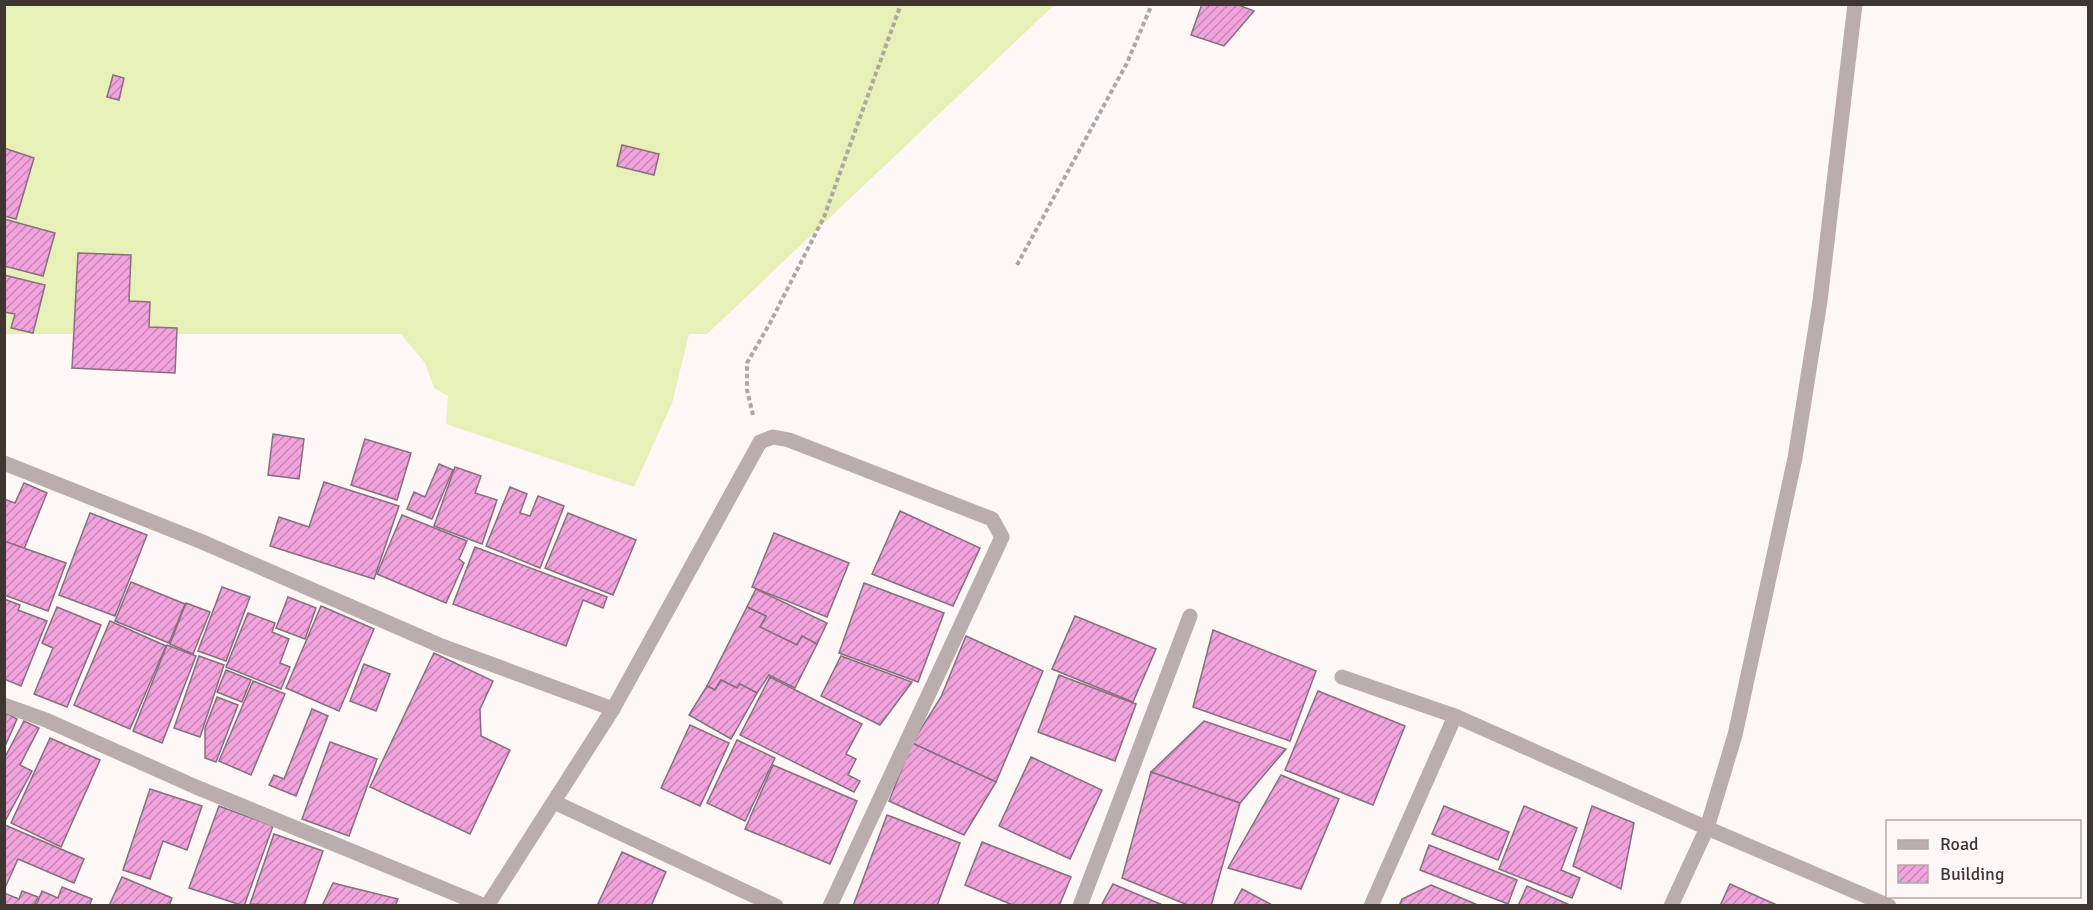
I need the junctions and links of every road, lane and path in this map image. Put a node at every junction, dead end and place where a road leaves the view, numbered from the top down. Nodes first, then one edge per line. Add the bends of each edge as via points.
1 (901, 4) edge
2 (1152, 4) edge
3 (1855, 4) edge
4 (1017, 265) dead end
5 (759, 442) junction
6 (4, 464) edge
7 (1190, 616) dead end
8 (1342, 677) dead end
9 (4, 705) edge
10 (613, 709) junction
11 (1455, 716) junction
12 (554, 802) junction
13 (1707, 828) junction
14 (486, 906) edge
15 (776, 906) edge
16 (830, 906) edge
17 (1080, 906) edge
18 (1371, 906) edge
19 (1671, 906) edge
20 (1889, 906) edge

1 - 5 path via 824,217 747,363 747,390
2 - 4 path via 1127,63
3 - 13 street via 1820,301 1795,458 1735,735
5 - 10 street
5 - 16 street via 773,436 811,448 992,519 1002,537
6 - 10 street via 200,541 439,645
7 - 17 street
8 - 11 street
9 - 14 street
10 - 12 street
11 - 13 street
11 - 18 street
12 - 14 street
12 - 15 street
13 - 19 street
13 - 20 street

